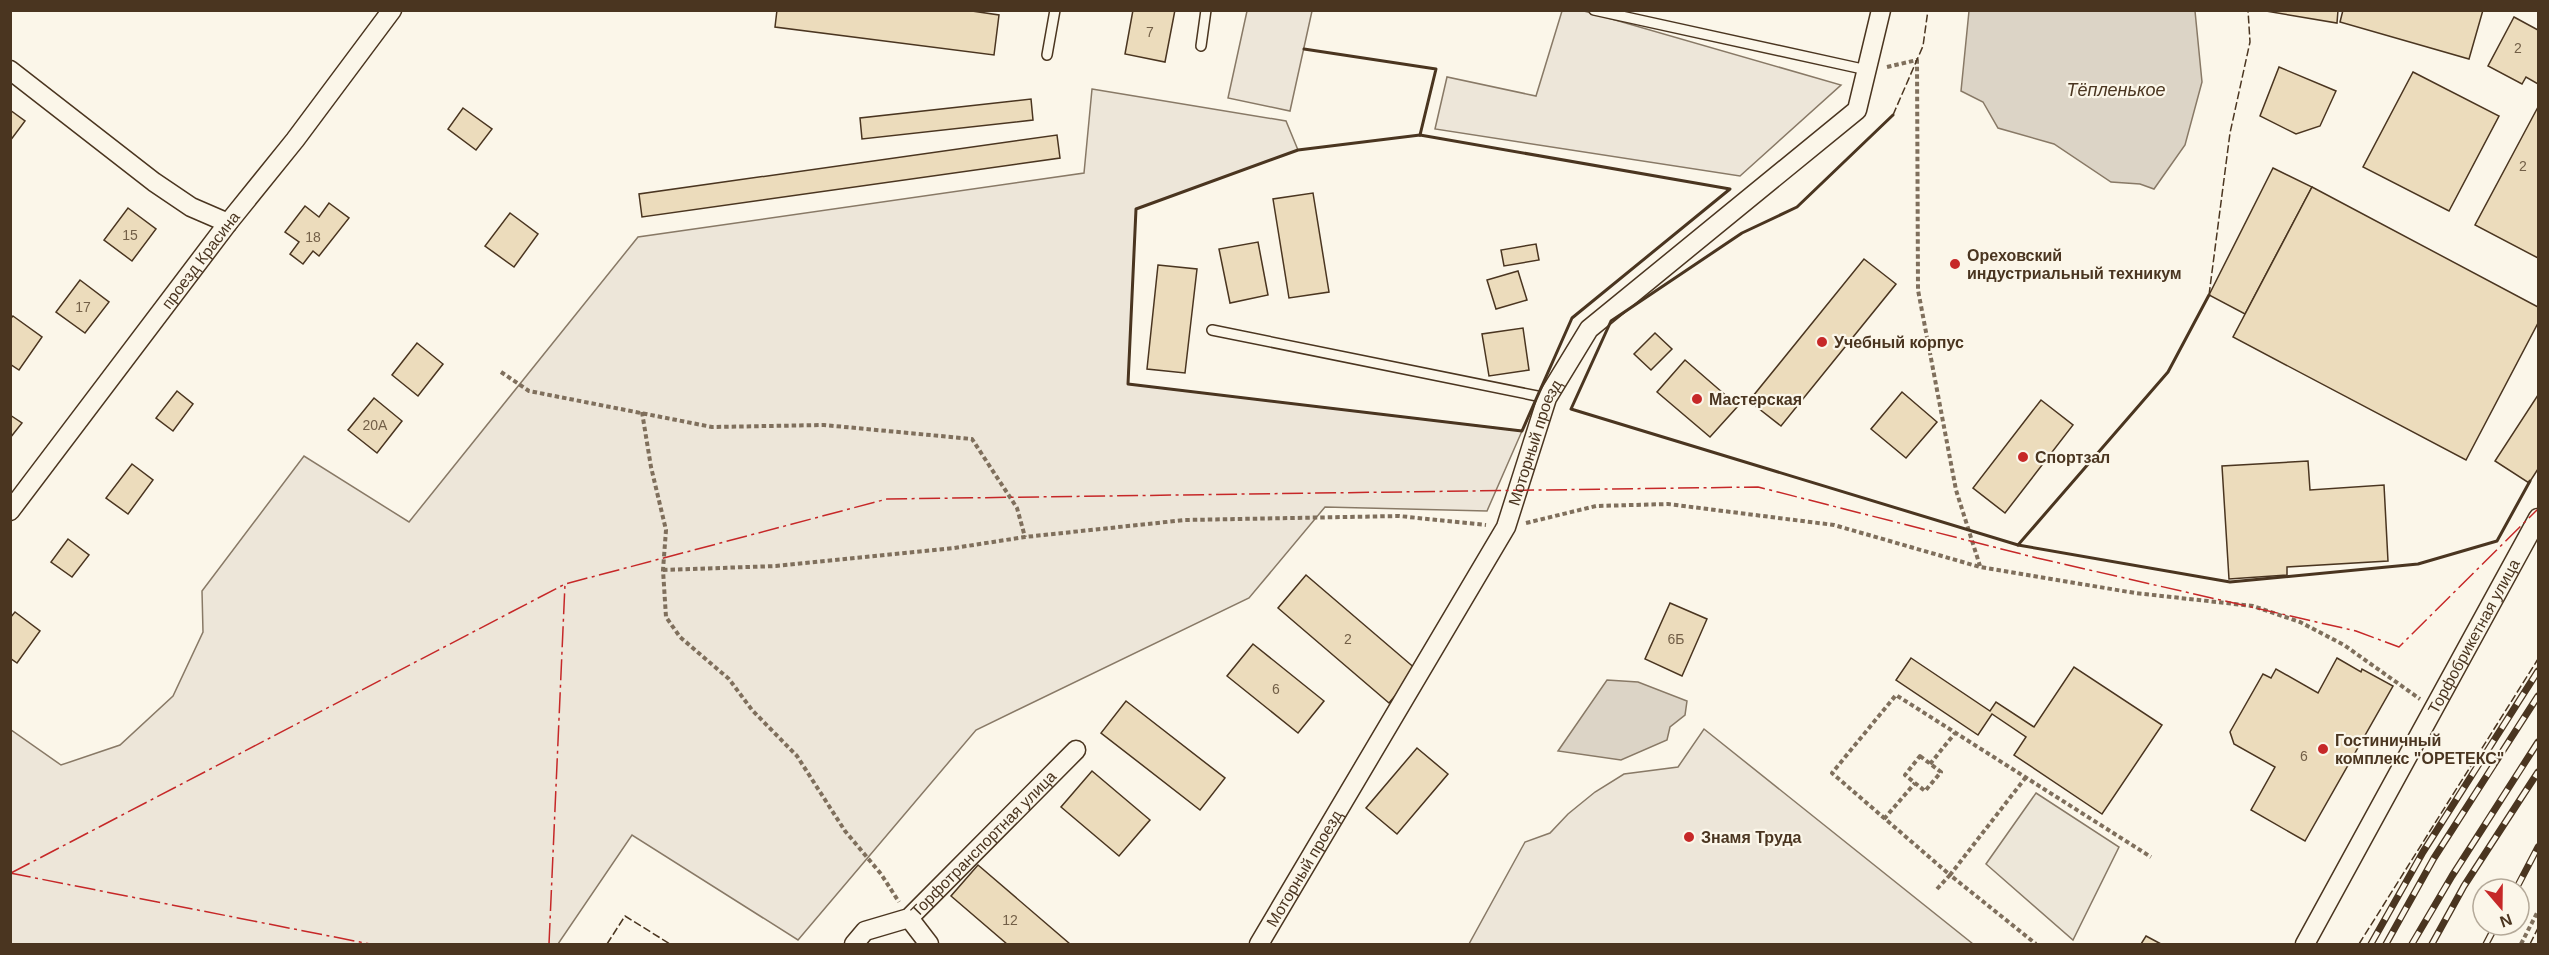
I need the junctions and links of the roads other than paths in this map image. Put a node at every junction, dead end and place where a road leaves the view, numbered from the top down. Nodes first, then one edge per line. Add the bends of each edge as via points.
1 (392, 10) edge
2 (1055, 10) edge
3 (1206, 10) edge
4 (1594, 10) edge
5 (1881, 10) edge
6 (1201, 46) dead end
7 (1047, 54) dead end
8 (10, 70) edge
9 (1863, 70) junction
10 (228, 223) junction
11 (1212, 330) dead end
12 (1547, 398) junction
13 (10, 511) edge
14 (2538, 518) edge
15 (1076, 750) dead end
16 (909, 918) junction
17 (854, 945) edge
18 (929, 945) edge
19 (1259, 945) edge
20 (2305, 945) edge

1 - 10 street, проезд Красина
2 - 7 lane
3 - 6 lane
4 - 9 lane
5 - 9 street, Моторный проезд
8 - 10 street via 154,182 191,207
9 - 12 street, Моторный проезд via 1857,110 1588,329
10 - 13 street, проезд Красина
11 - 12 lane
12 - 19 street, Моторный проезд via 1506,527
14 - 20 street, Торфобрикетная улица
15 - 16 street, Торфотранспортная улица
16 - 17 street, Торфотранспортная улица via 866,930
16 - 18 street

